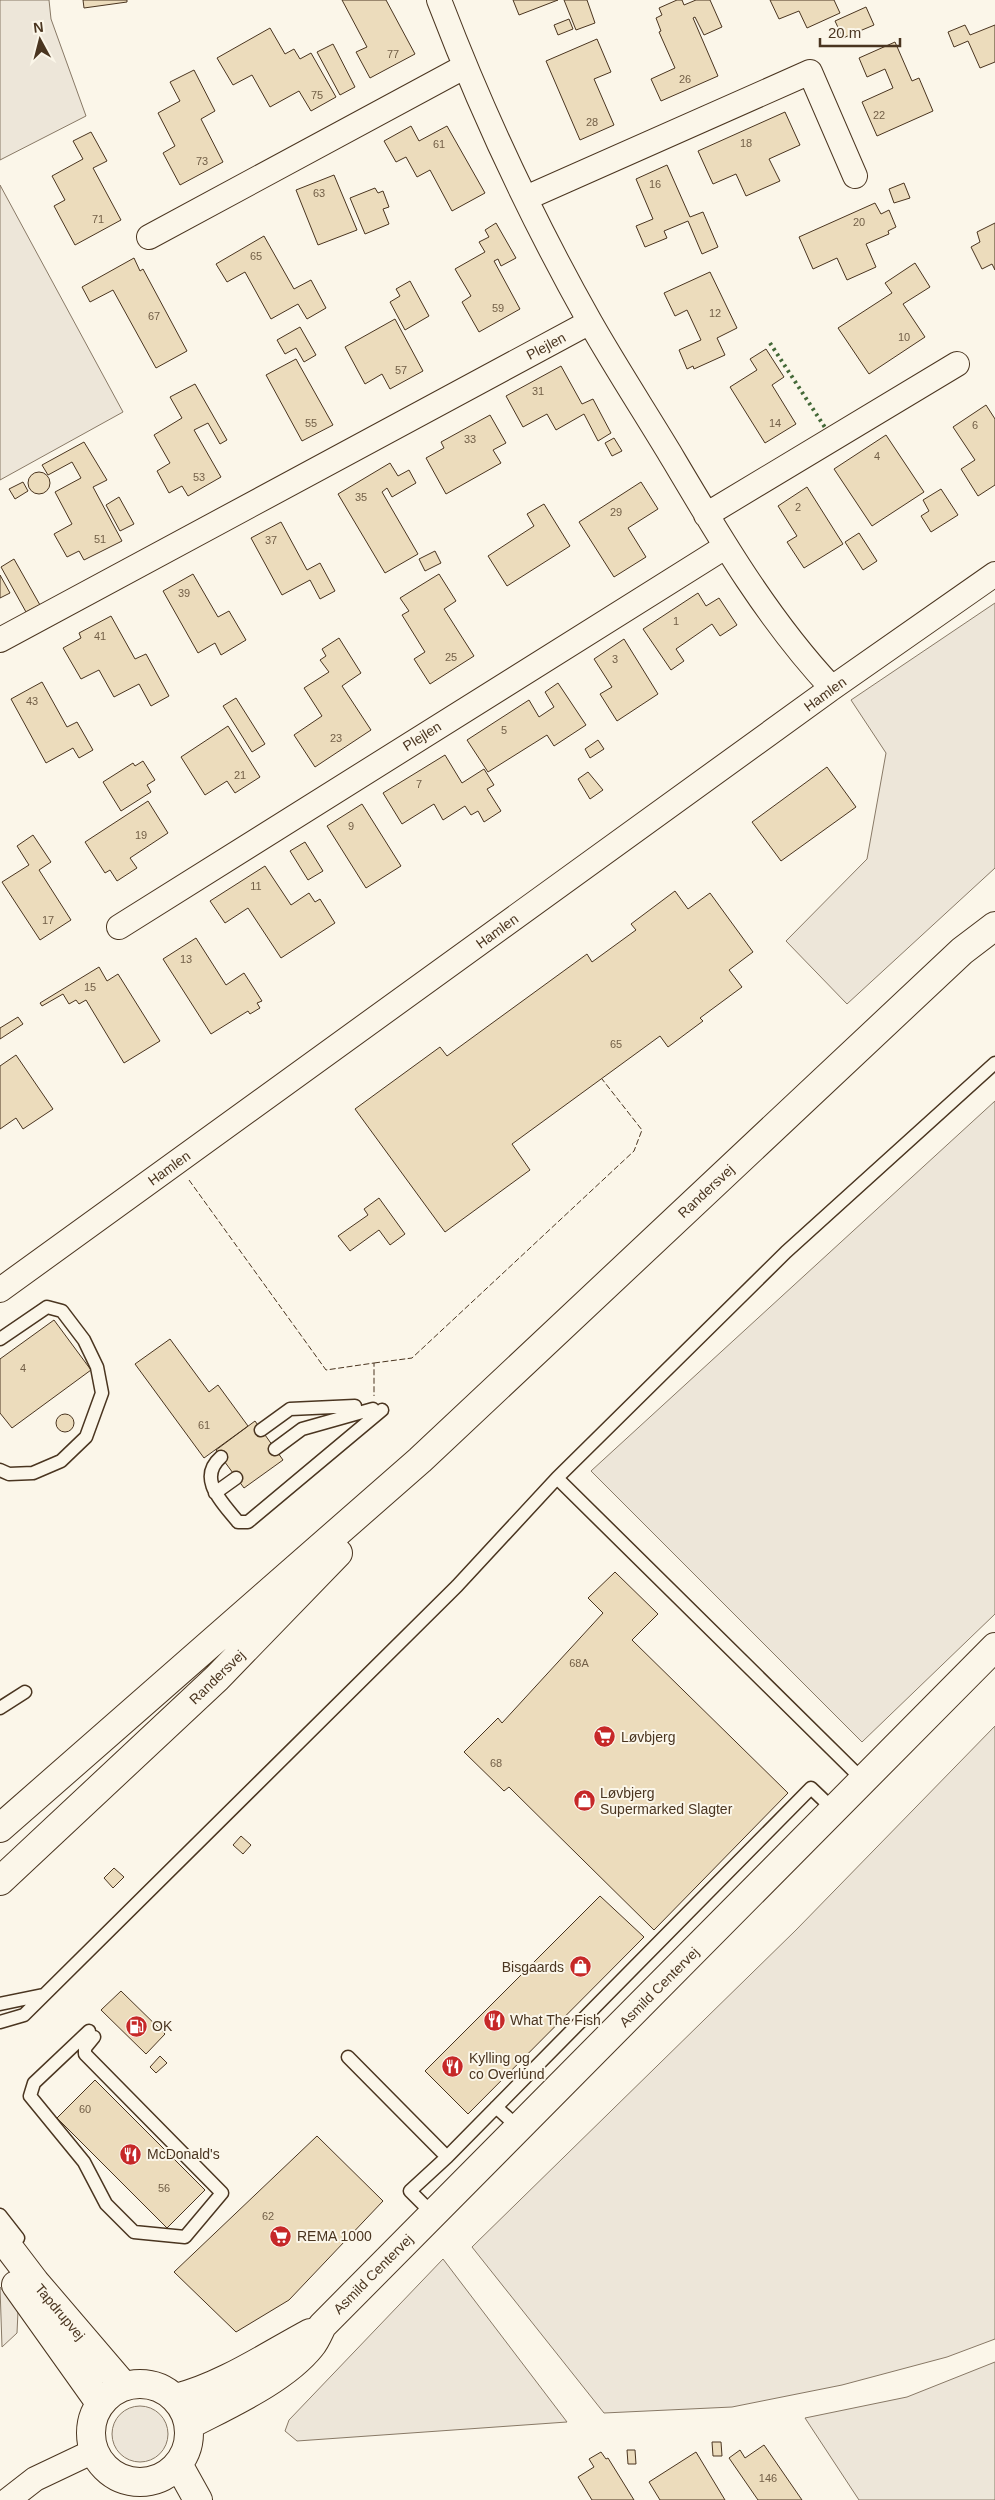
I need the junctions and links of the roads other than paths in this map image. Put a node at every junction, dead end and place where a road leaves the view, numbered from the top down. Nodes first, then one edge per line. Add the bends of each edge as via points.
1 (439, 0) edge
2 (464, 67) junction
3 (855, 176) dead end
4 (526, 198) junction
5 (149, 237) dead end
6 (590, 322) junction
7 (957, 364) dead end
8 (706, 515) junction
9 (725, 546) junction
10 (995, 574) edge
11 (0, 640) edge
12 (832, 688) junction
13 (995, 926) edge
14 (119, 927) dead end
15 (995, 1063) edge
16 (0, 1290) edge
17 (0, 1339) edge
18 (355, 1406) dead end
19 (261, 1430) dead end
20 (275, 1449) dead end
21 (221, 1458) dead end
22 (420, 1460) junction
23 (0, 1470) edge
24 (236, 1478) dead end
25 (557, 1478) junction
26 (215, 1493) junction
27 (995, 1647) edge
28 (25, 1692) dead end
29 (0, 1708) edge
30 (863, 1780) junction
31 (834, 1810) junction
32 (0, 1828) edge
33 (0, 1881) edge
34 (43, 1995) junction
35 (0, 2004) edge
36 (0, 2022) edge
37 (92, 2034) joint
38 (348, 2057) dead end
39 (496, 2107) junction
40 (519, 2128) junction
41 (447, 2157) junction
42 (434, 2214) junction
43 (0, 2215) edge
44 (0, 2236) edge
45 (28, 2252) dead end
46 (0, 2264) edge
47 (46, 2275) dead end
48 (59, 2311) junction
49 (322, 2326) junction
50 (124, 2386) junction
51 (176, 2398) junction
52 (100, 2403) junction
53 (189, 2425) junction
54 (94, 2451) junction
55 (178, 2464) junction
56 (160, 2490) edge
57 (8, 2500) edge
58 (198, 2500) edge

1 - 2 street
2 - 4 street
2 - 5 street
3 - 4 street via 810,72
4 - 6 street
6 - 8 street
6 - 11 street, Plejlen
7 - 8 street
8 - 9 street
9 - 12 street via 810,664
9 - 14 street, Plejlen
10 - 12 street, Hamlen
12 - 16 street, Hamlen
13 - 22 street, Randersvej via 962,951
15 - 25 lane via 786,1252
17 - 23 lane via 46,1307 62,1311 97,1367 102,1393 86,1437 61,1462 33,1473 9,1474
18 - 19 lane via 290,1410
20 - 26 lane via 302,1429 377,1410 248,1522 238,1522
21 - 26 lane via 210,1470
22 - 32 street, Randersvej
22 - 33 street, Randersvej via 233,1662
24 - 26 lane
25 - 30 lane
25 - 34 lane via 457,1586
27 - 30 street, Asmild Centervej
28 - 29 lane
30 - 31 street, Asmild Centervej
31 - 39 lane via 811,1788
31 - 40 street, Asmild Centervej
34 - 35 lane
34 - 36 lane via 24,2015
37 - 37 lane via 34,2083 30,2096 84,2162 106,2204 134,2232 185,2237 222,2193 85,2054
38 - 41 lane
39 - 40 lane
39 - 41 lane
40 - 42 street, Asmild Centervej
41 - 42 lane via 410,2191
42 - 49 street, Asmild Centervej
43 - 45 lane
44 - 48 street, Tapdrupvej
46 - 52 street, Tapdrupvej
47 - 48 lane
48 - 50 street, Tapdrupvej
49 - 51 street, Asmild Centervej via 231,2375
49 - 53 street, Asmild Centervej via 311,2346 280,2374
50 - 51 street via 152,2385
50 - 52 street via 111,2392
51 - 53 street
52 - 54 street via 90,2426
53 - 55 street via 188,2446
54 - 56 street via 101,2464 112,2473 124,2480
54 - 57 street via 35,2479
55 - 56 street via 162,2477
55 - 58 street

